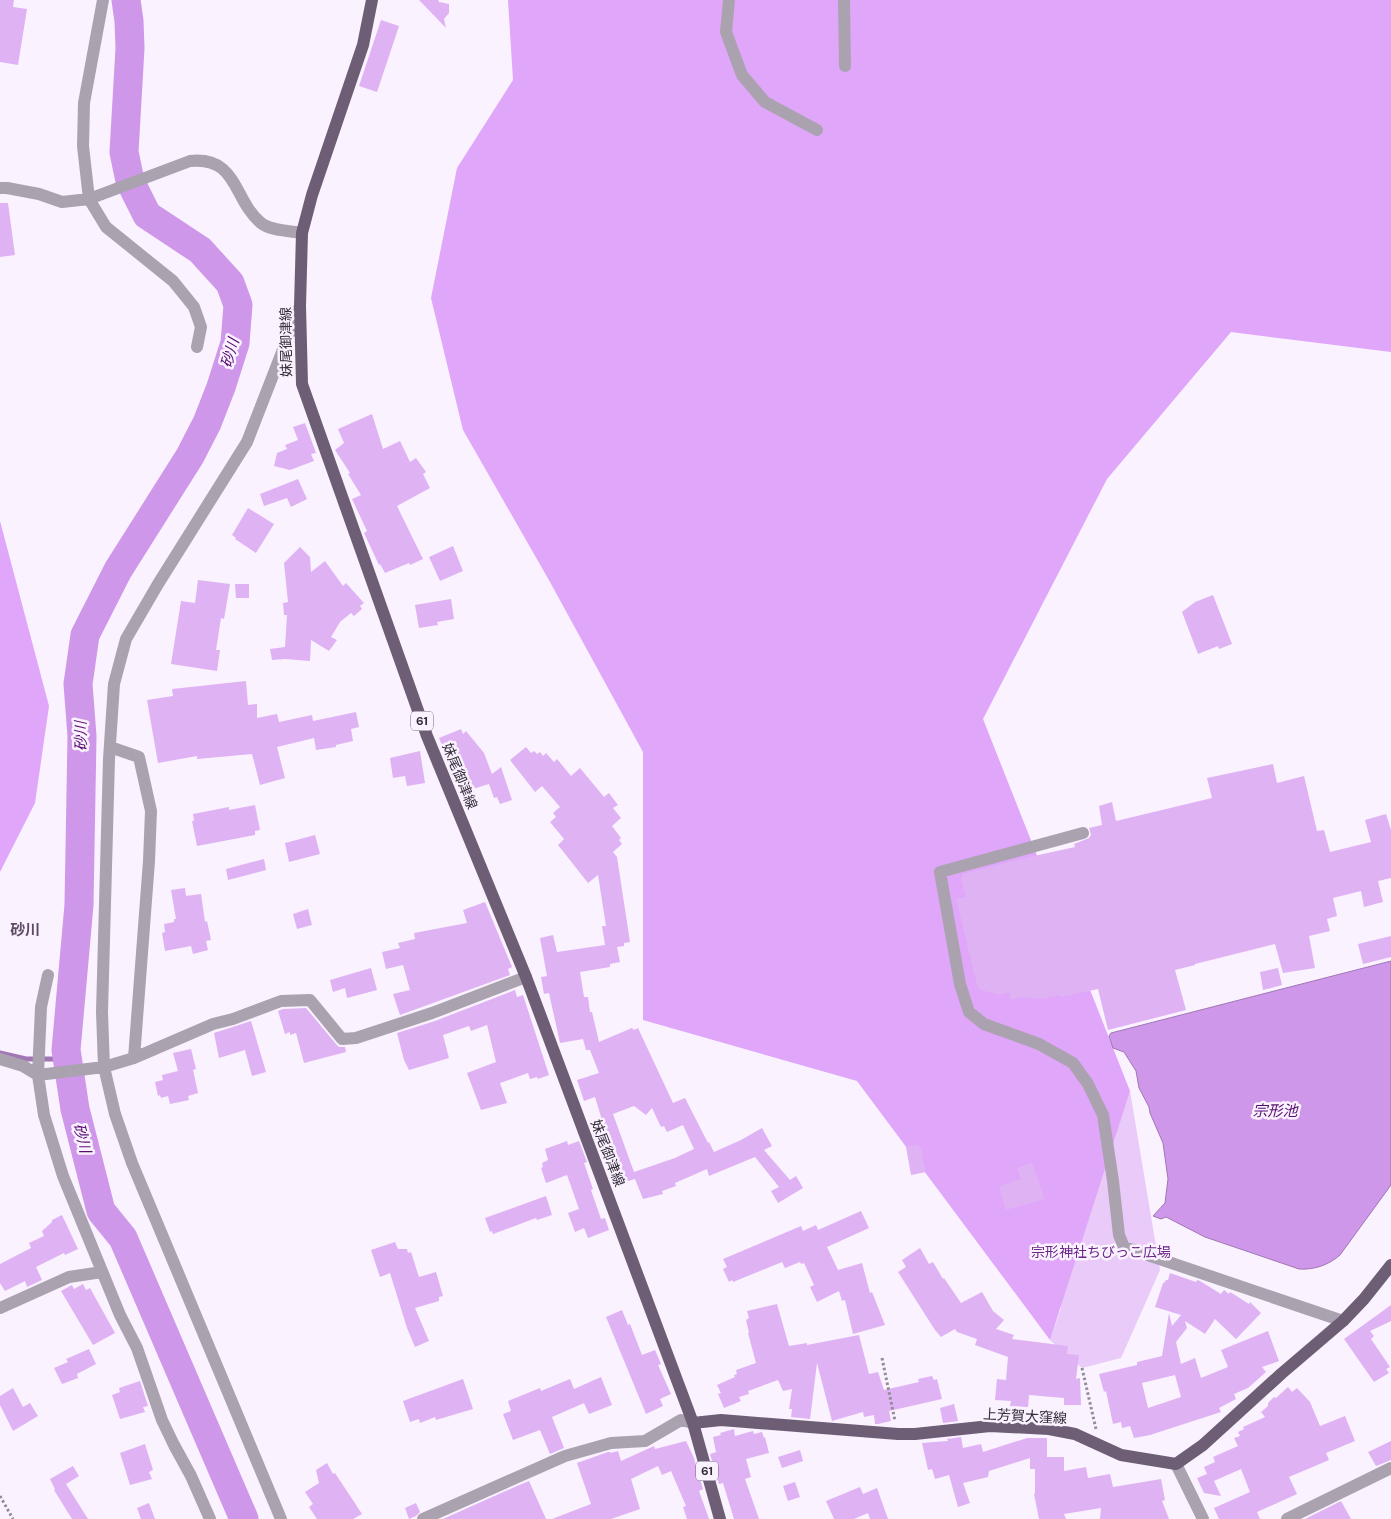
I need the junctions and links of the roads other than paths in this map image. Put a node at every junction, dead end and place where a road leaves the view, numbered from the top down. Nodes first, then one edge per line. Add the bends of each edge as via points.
1 (102, 0) edge
2 (372, 0) edge
3 (729, 0) edge
4 (844, 0) edge
5 (845, 66) dead end
6 (816, 130) dead end
7 (0, 188) edge
8 (94, 196) junction
9 (302, 233) junction
10 (300, 306) junction
11 (197, 346) dead end
12 (110, 746) junction
13 (1083, 833) dead end
14 (48, 975) dead end
15 (526, 977) junction
16 (134, 1058) junction
17 (0, 1059) edge
18 (40, 1067) junction
19 (99, 1068) junction
20 (1391, 1265) edge
21 (102, 1272) junction
22 (0, 1308) edge
23 (1343, 1321) junction
24 (693, 1423) junction
25 (1176, 1464) junction
26 (1391, 1468) edge
27 (210, 1519) edge
28 (281, 1519) edge
29 (424, 1519) edge
30 (720, 1519) edge
31 (1203, 1519) edge
32 (1286, 1519) edge

1 - 8 street via 84,103 83,146
2 - 9 main road, 妹尾御津線 / 61 via 362,45
3 - 6 street via 726,32 742,76 765,102
4 - 5 street
7 - 8 street via 39,194 62,202
8 - 9 street via 202,159 223,169 261,224
8 - 11 street via 106,227 173,281 194,307 201,327
9 - 10 main road, 妹尾御津線 / 61
10 - 12 street via 247,442 126,639 114,684
10 - 15 main road, 妹尾御津線 / 61 via 302,384 428,736
12 - 16 street via 139,757 151,811
12 - 19 street
13 - 23 street via 940,872 960,984 969,1012 984,1024 1039,1044 1073,1063 1088,1084 1103,1114 1118,1235 1124,1247
14 - 18 street via 41,1008
15 - 16 street via 356,1038 342,1039 310,1000 281,1001 214,1024
15 - 24 main road, 妹尾御津線 / 61
16 - 19 street
17 - 18 street
18 - 19 street
18 - 21 street via 44,1115 62,1176
19 - 28 street via 132,1163
20 - 23 main road
21 - 22 street via 69,1278
21 - 27 street via 137,1348 162,1420
23 - 25 main road via 1203,1445
24 - 25 main road, 上芳賀大窪線 via 720,1420 898,1434 990,1426 1049,1429 1075,1434 1121,1456
24 - 29 street via 681,1420 645,1441 611,1443 565,1456
24 - 30 main road, 妹尾御津線 / 61
25 - 31 street
26 - 32 street

